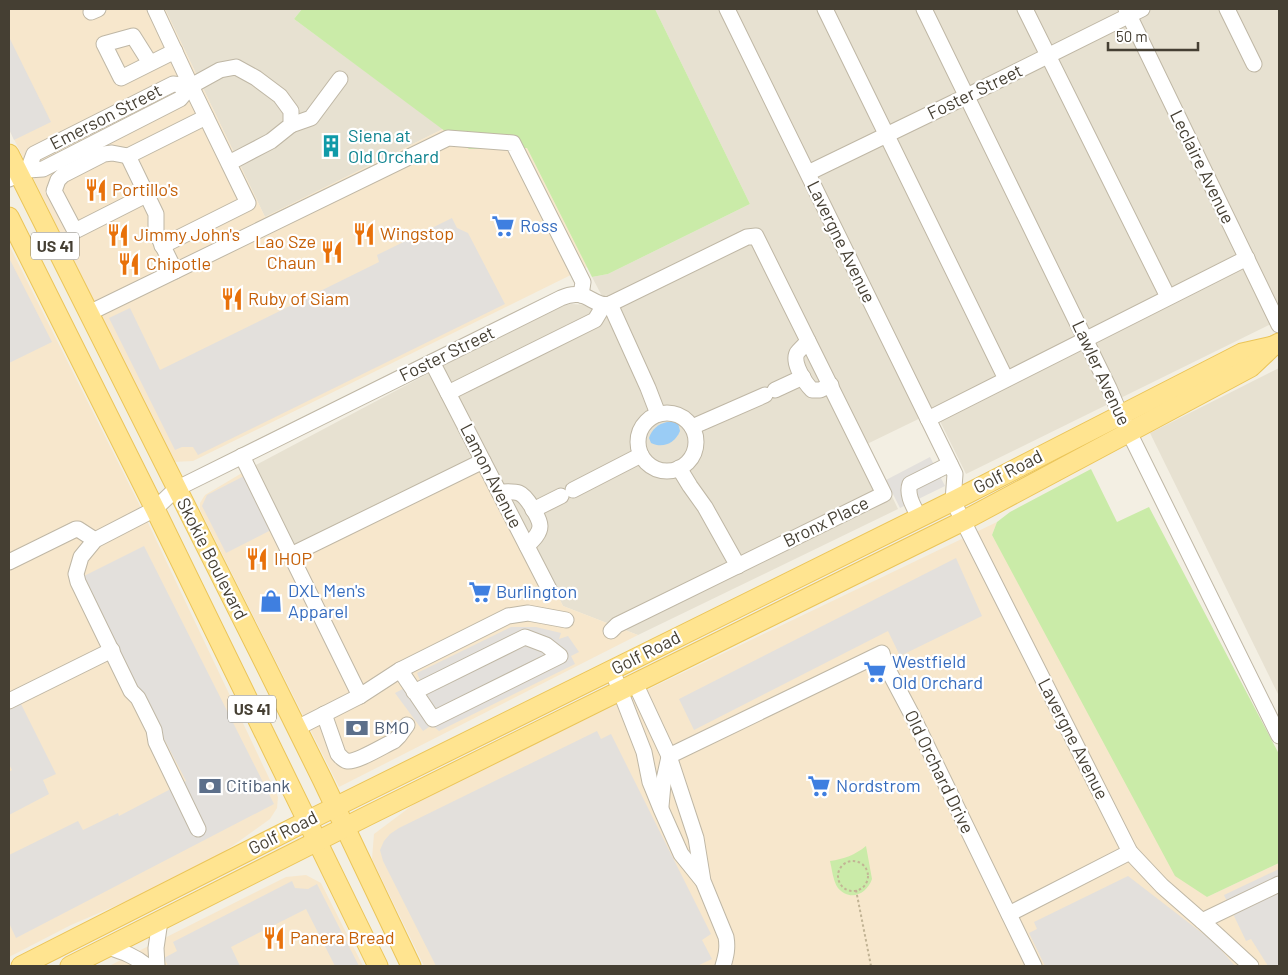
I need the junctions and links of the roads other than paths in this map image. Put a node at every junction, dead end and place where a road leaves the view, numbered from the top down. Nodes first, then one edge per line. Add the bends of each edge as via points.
1 (155, 9) edge
2 (727, 9) edge
3 (825, 9) edge
4 (924, 9) edge
5 (1024, 9) edge
6 (1227, 9) edge
7 (1132, 11) edge
8 (174, 51) junction
9 (1047, 56) junction
10 (150, 63) dead end
11 (1254, 64) dead end
12 (340, 79) dead end
13 (191, 86) junction
14 (967, 96) junction
15 (206, 117) junction
16 (291, 125) junction
17 (87, 126) junction
18 (887, 135) junction
19 (95, 142) junction
20 (9, 154) edge
21 (128, 156) junction
22 (229, 163) junction
23 (808, 174) junction
24 (18, 175) edge
25 (146, 195) junction
26 (9, 217) edge
27 (162, 246) junction
28 (1247, 258) junction
29 (175, 271) junction
30 (581, 295) junction
31 (1168, 297) junction
32 (607, 305) junction
33 (89, 313) junction
34 (1279, 325) edge
35 (1086, 340) junction
36 (808, 341) junction
37 (1276, 345) edge
38 (432, 362) junction
39 (803, 377) junction
40 (1006, 379) junction
41 (831, 385) junction
42 (448, 393) junction
43 (658, 414) junction
44 (1120, 414) junction
45 (928, 419) junction
46 (692, 427) junction
47 (1129, 431) junction
48 (641, 455) junction
49 (242, 456) junction
50 (483, 461) junction
51 (679, 468) junction
52 (953, 469) junction
53 (983, 485) junction
54 (176, 489) junction
55 (499, 492) junction
56 (953, 501) junction
57 (155, 509) junction
58 (533, 510) junction
59 (919, 517) junction
60 (963, 521) junction
61 (95, 540) junction
62 (527, 546) junction
63 (291, 555) junction
64 (9, 562) edge
65 (738, 566) junction
66 (550, 591) dead end
67 (528, 613) junction
68 (566, 620) dead end
69 (610, 631) dead end
70 (525, 637) junction
71 (112, 650) junction
72 (400, 670) junction
73 (612, 670) junction
74 (628, 687) junction
75 (414, 692) junction
76 (360, 696) junction
77 (9, 701) edge
78 (324, 714) junction
79 (407, 725) dead end
80 (296, 728) junction
81 (1279, 736) edge
82 (669, 756) junction
83 (335, 807) junction
84 (661, 809) junction
85 (307, 821) junction
86 (345, 827) junction
87 (198, 829) dead end
88 (317, 841) junction
89 (1130, 852) junction
90 (703, 881) junction
91 (1279, 884) edge
92 (1009, 914) junction
93 (160, 921) junction
94 (1202, 921) junction
95 (108, 947) junction
96 (20, 966) edge
97 (70, 966) edge
98 (147, 966) edge
99 (157, 966) edge
100 (378, 966) edge
101 (411, 966) edge
102 (723, 966) edge
103 (1034, 966) edge
104 (1251, 966) edge

1 - 8 street
2 - 23 street, Lavergne Avenue
3 - 18 street
4 - 14 street, Lawler Avenue
5 - 9 street
6 - 11 street
7 - 9 street, Foster Street
7 - 28 street, Leclaire Avenue
8 - 10 street
8 - 13 street
9 - 14 street, Foster Street
9 - 31 street
12 - 16 street via 312,118
13 - 15 street
13 - 16 street via 220,70 236,67 280,96 291,111
13 - 17 street, Emerson Street via 173,84
13 - 19 street, Emerson Street via 180,99
14 - 18 street, Foster Street
14 - 35 street, Lawler Avenue
15 - 21 street
15 - 22 street
16 - 22 street via 271,142 265,153
17 - 19 street
17 - 24 street, Emerson Street via 34,154
18 - 23 street, Foster Street
18 - 40 street
19 - 24 street, Emerson Street via 43,169
20 - 24 main road, Skokie Boulevard / US 41
21 - 25 street
21 - 25 street via 104,154 63,175 54,190 75,231
22 - 27 street via 248,203
23 - 45 street, Lavergne Avenue
24 - 33 main road, Skokie Boulevard / US 41
25 - 27 street via 156,214 156,232
26 - 57 main road, Skokie Boulevard / US 41
27 - 29 street
28 - 31 street
28 - 34 street, Leclaire Avenue
29 - 30 street via 448,138 514,143 584,282
29 - 33 street
30 - 32 street
30 - 38 street, Foster Street via 568,294
31 - 35 street
32 - 36 street, Bronx Place via 747,237 756,236
32 - 42 street via 595,320
32 - 43 street
33 - 54 main road, Skokie Boulevard / US 41
35 - 40 street
35 - 44 street, Lawler Avenue
36 - 39 street via 795,361
36 - 41 street, Bronx Place
37 - 44 main road, Golf Road via 1242,352
37 - 47 main road, Golf Road via 1251,367
38 - 42 street, Lamon Avenue
38 - 49 street, Foster Street
39 - 41 street via 812,390
39 - 46 street
40 - 45 street
41 - 65 street, Bronx Place via 884,494
42 - 50 street, Lamon Avenue
43 - 46 street via 674,413
43 - 48 street via 650,417 640,431 638,447
44 - 47 street, Lawler Avenue
44 - 53 main road, Golf Road
45 - 52 street, Lavergne Avenue
46 - 51 street via 696,434 695,450 686,464
47 - 60 main road, Golf Road
47 - 81 street, Lawler Avenue
48 - 51 street via 654,468
48 - 58 street
49 - 54 street, Foster Street
49 - 63 street
50 - 55 street, Lamon Avenue
50 - 63 street
51 - 65 street
52 - 53 street via 962,478
52 - 56 street
52 - 59 street via 910,484 909,494
53 - 56 main road, Golf Road
54 - 57 street, Foster Street
54 - 80 main road, Skokie Boulevard / US 41
55 - 58 street via 519,493 527,498
55 - 62 street, Lamon Avenue
56 - 59 main road, Golf Road
56 - 60 street, Lavergne Avenue
57 - 61 street, Foster Street
57 - 85 main road, Skokie Boulevard / US 41
58 - 62 street via 540,526 538,534
59 - 73 main road, Golf Road
60 - 74 main road, Golf Road
60 - 89 street, Lavergne Avenue
61 - 64 street via 76,529
61 - 71 street via 82,558 76,574
62 - 66 street, Lamon Avenue
63 - 76 street
65 - 69 street, Bronx Place
67 - 68 street
67 - 70 street
67 - 72 street via 508,616
70 - 75 street
70 - 75 street via 546,645 560,656 433,719
71 - 77 street
71 - 87 street via 154,730 156,742
72 - 75 street
72 - 76 street
73 - 74 street
73 - 83 main road, Golf Road
74 - 82 street
74 - 84 street via 650,782
74 - 86 main road, Golf Road
76 - 78 street
78 - 79 street via 338,754 349,762 394,740
78 - 80 street
80 - 83 main road, Skokie Boulevard / US 41
82 - 84 street
82 - 90 street via 696,838
82 - 92 street, Old Orchard Drive via 882,653
83 - 85 main road, Golf Road
83 - 86 main road, Skokie Boulevard / US 41
84 - 90 street via 681,854
85 - 88 main road, Skokie Boulevard / US 41
85 - 96 main road, Golf Road
86 - 88 main road, Golf Road
86 - 101 main road, Skokie Boulevard / US 41
88 - 93 main road, Golf Road
88 - 100 main road, Skokie Boulevard / US 41
89 - 92 street
89 - 94 street, Lavergne Avenue
90 - 102 street via 726,937
91 - 94 street
92 - 103 street, Old Orchard Drive
93 - 95 main road, Golf Road
93 - 99 street
94 - 104 street, Lavergne Avenue
95 - 97 main road, Golf Road
95 - 98 street via 128,953

